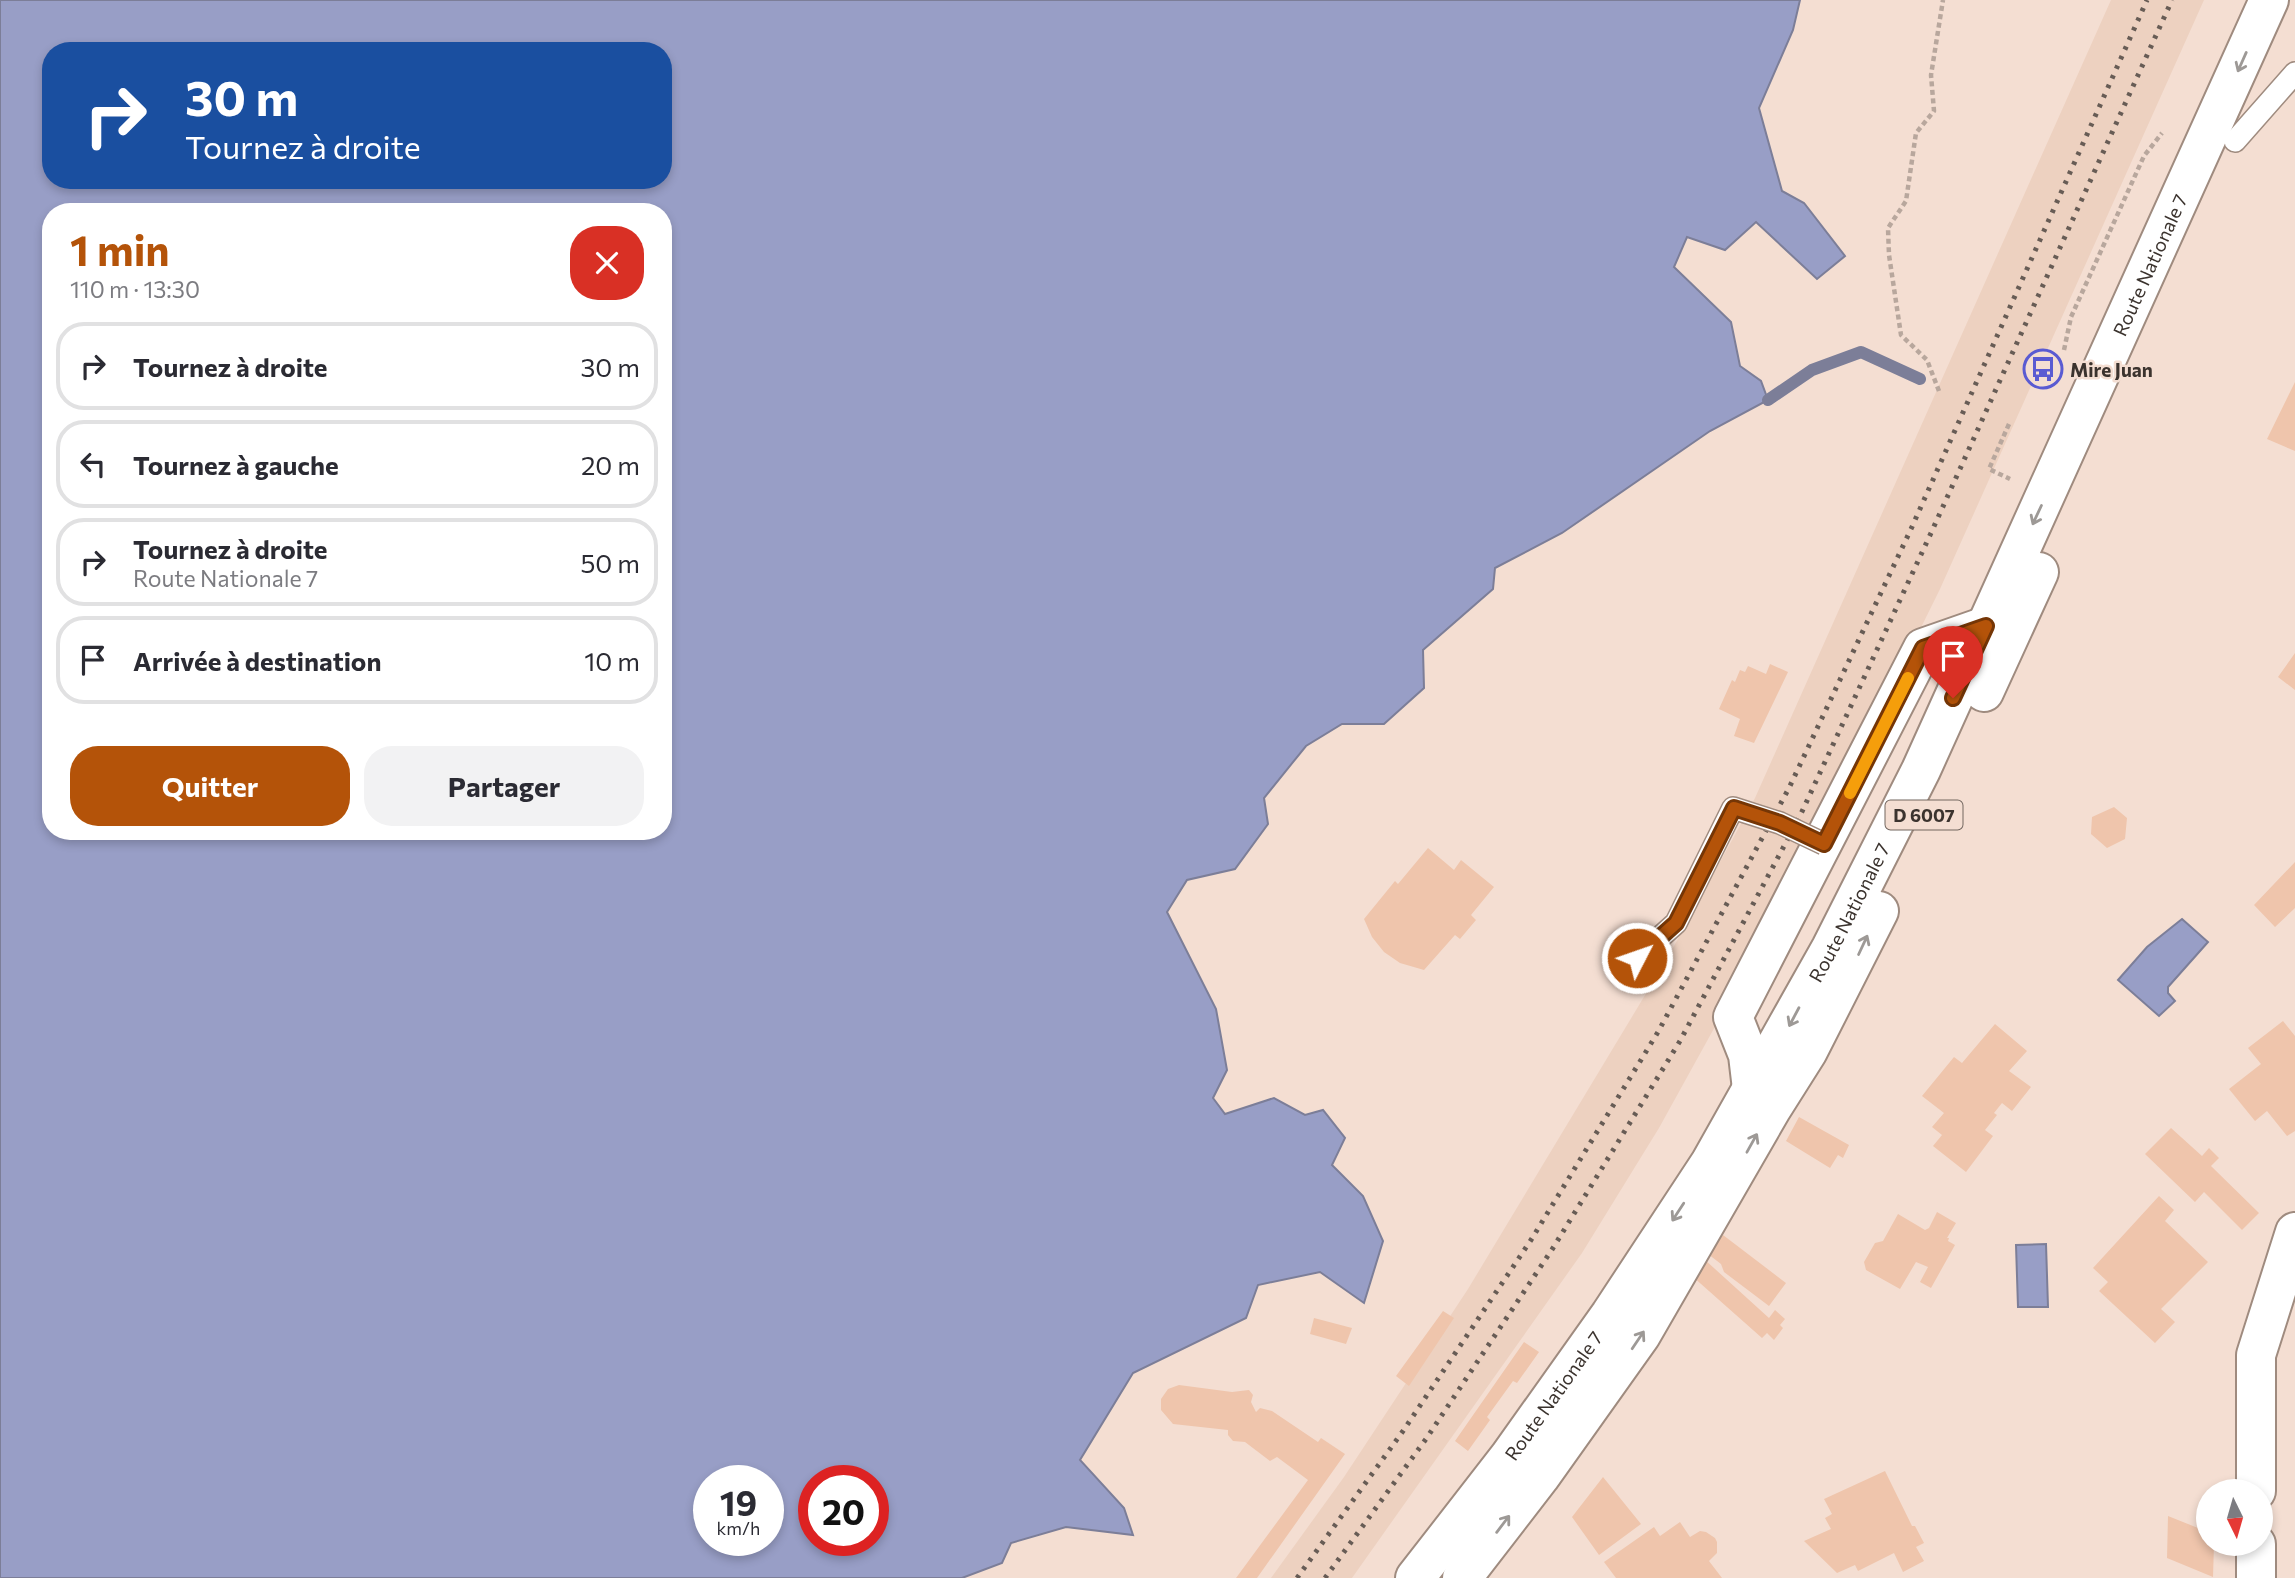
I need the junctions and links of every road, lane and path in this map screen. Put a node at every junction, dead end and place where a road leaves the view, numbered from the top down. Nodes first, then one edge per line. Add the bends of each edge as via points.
1 (1943, 0) edge
2 (2269, 0) edge
3 (2295, 1) edge
4 (2295, 73) edge
5 (2235, 141) junction
6 (1939, 391) dead end
7 (2009, 424) dead end
8 (2001, 475) dead end
9 (1986, 626) junction
10 (1824, 844) junction
11 (1637, 958) dead end
12 (1752, 1089) junction
13 (2295, 1232) edge
14 (2256, 1479) edge
15 (2256, 1556) edge
16 (1415, 1578) edge
17 (1462, 1578) edge
18 (2256, 1578) edge

1 - 6 path via 1931,75 1934,111 1916,134 1906,201 1888,228 1901,335 1927,359
2 -> 9 main road, Route Nationale 7 / D 6007
3 - 5 main road, Route Nationale 7 / D 6007
4 - 5 lane
17 -> 5 main road, Route Nationale 7 / D 6007 via 1641,1335 1808,1051 2012,634
7 - 8 path via 1989,469
9 - 10 main road via 1923,648
9 -> 12 main road, Route Nationale 7 / D 6007 via 1832,948
10 - 11 lane, bridge via 1734,808 1676,923
10 - 12 main road via 1733,1017 1748,1055
12 -> 16 main road, Route Nationale 7 / D 6007 via 1710,1163 1610,1315
13 - 14 main road via 2256,1355
15 - 18 main road

